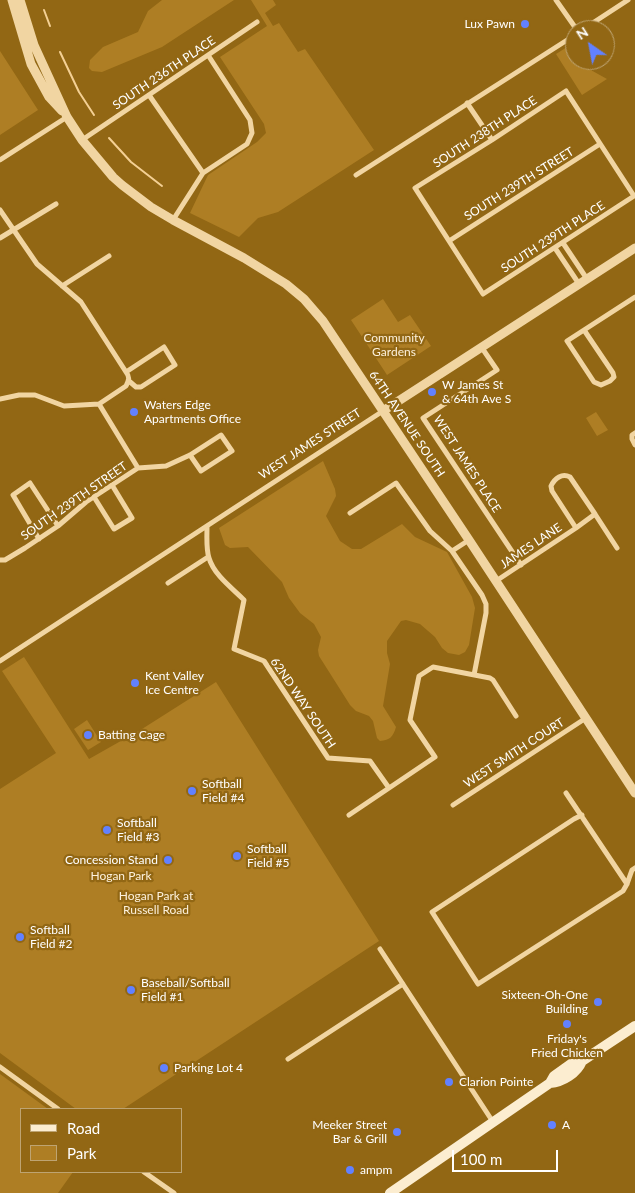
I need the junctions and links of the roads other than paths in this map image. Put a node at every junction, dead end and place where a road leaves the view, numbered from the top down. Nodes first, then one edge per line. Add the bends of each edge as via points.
1 (12, 0) edge
2 (20, 0) edge
3 (556, 0) edge
4 (628, 0) edge
5 (570, 20) edge
6 (597, 20) edge
7 (257, 22) dead end
8 (565, 41) edge
9 (208, 55) junction
10 (149, 94) junction
11 (467, 103) junction
12 (67, 117) junction
13 (82, 140) junction
14 (492, 140) junction
15 (600, 144) junction
16 (0, 160) edge
17 (203, 173) junction
18 (356, 175) dead end
19 (56, 204) dead end
20 (0, 210) edge
21 (173, 220) junction
22 (13, 230) junction
23 (0, 238) edge
24 (449, 240) junction
25 (563, 242) junction
26 (555, 248) junction
27 (635, 248) edge
28 (109, 256) dead end
29 (587, 279) junction
30 (579, 284) junction
31 (62, 286) junction
32 (635, 297) edge
33 (584, 330) junction
34 (482, 348) junction
35 (126, 372) junction
36 (128, 381) junction
37 (0, 399) edge
38 (99, 404) junction
39 (383, 411) junction
40 (635, 433) edge
41 (635, 444) edge
42 (190, 455) junction
43 (138, 468) junction
44 (112, 485) junction
45 (94, 497) junction
46 (350, 513) dead end
47 (595, 514) junction
48 (58, 526) junction
49 (207, 527) junction
50 (576, 528) junction
51 (39, 539) junction
52 (469, 540) junction
53 (617, 548) dead end
54 (452, 551) junction
55 (208, 557) junction
56 (0, 560) edge
57 (521, 565) junction
58 (496, 581) junction
59 (168, 582) dead end
60 (0, 661) edge
61 (474, 675) junction
62 (516, 716) dead end
63 (586, 718) junction
64 (389, 788) junction
65 (634, 791) edge
66 (566, 793) dead end
67 (453, 805) dead end
68 (348, 815) dead end
69 (582, 816) junction
70 (635, 868) edge
71 (627, 884) junction
72 (380, 949) dead end
73 (403, 984) junction
74 (635, 1026) edge
75 (288, 1059) dead end
76 (0, 1067) edge
77 (57, 1108) edge
78 (494, 1122) junction
79 (145, 1173) edge
80 (174, 1193) edge
81 (390, 1193) edge

1 - 12 street, 64TH AVENUE SOUTH via 31,64 49,97
2 - 12 street, 64TH AVENUE SOUTH via 34,45
3 - 5 street
4 - 6 street
7 - 9 street, SOUTH 236TH PLACE
8 - 11 street
9 - 10 street, SOUTH 236TH PLACE
9 - 17 street via 250,120 252,133 247,144
10 - 13 street, SOUTH 236TH PLACE
10 - 17 street
11 - 14 street
11 - 18 street
12 - 13 street, 64TH AVENUE SOUTH
12 - 16 street
13 - 21 street, 64TH AVENUE SOUTH via 122,185
14 - 15 street, SOUTH 238TH PLACE via 566,91
14 - 24 street, SOUTH 238TH PLACE via 415,188
15 - 24 street, SOUTH 239TH STREET
15 - 25 street, SOUTH 239TH PLACE via 634,196
17 - 21 street
19 - 22 street
20 - 22 street
21 - 39 street, 64TH AVENUE SOUTH via 244,258 304,299 323,321
22 - 23 street
22 - 31 street via 37,264
24 - 26 street, SOUTH 239TH PLACE via 482,294
25 - 26 street, SOUTH 239TH PLACE
25 - 29 street
26 - 30 street
27 - 29 street, WEST JAMES STREET
28 - 31 street
29 - 30 street, WEST JAMES STREET
30 - 34 street, WEST JAMES STREET
31 - 35 street via 81,302
32 - 33 street
33 - 33 street via 567,341 594,382 601,386 614,377 613,373
34 - 39 street, WEST JAMES STREET
34 - 57 street, WEST JAMES PLACE via 496,370 423,418
35 - 36 street
35 - 36 street via 164,347 175,365 141,386 136,387
36 - 38 street via 126,386
37 - 38 street via 19,394 35,395 64,406
38 - 43 street
39 - 49 street, WEST JAMES STREET
39 - 52 street, 64TH AVENUE SOUTH
40 - 41 street via 632,435
42 - 42 street, SOUTH 239TH STREET via 221,435 232,451 201,471
42 - 43 street, SOUTH 239TH STREET via 166,466
43 - 44 street, SOUTH 239TH STREET
44 - 45 street, SOUTH 239TH STREET
44 - 45 street via 132,518 126,522 114,529
45 - 48 street, SOUTH 239TH STREET
46 - 54 street via 396,483 430,531
47 - 50 street, JAMES LANE
47 - 50 street via 570,477 561,476 554,480 552,491
47 - 53 street
48 - 51 street, SOUTH 239TH STREET
48 - 51 street via 30,483 13,495
49 - 55 street
49 - 60 street, WEST JAMES STREET
50 - 57 street, JAMES LANE
51 - 56 street, SOUTH 239TH STREET
52 - 54 street
52 - 58 street, 64TH AVENUE SOUTH
54 - 61 street via 486,604
55 - 59 street
55 - 64 street, 62ND WAY SOUTH via 217,574 244,600 234,649 264,661 328,758 370,761
57 - 58 street, JAMES LANE
58 - 63 street, 64TH AVENUE SOUTH
61 - 62 street via 493,680
61 - 64 street via 433,667 419,676 410,720 435,757
63 - 65 street, 64TH AVENUE SOUTH
63 - 67 street, WEST SMITH COURT
64 - 68 street
66 - 69 street
69 - 71 street
69 - 71 street via 432,912 478,984 623,891
70 - 71 street
72 - 73 street
73 - 75 street
73 - 78 street
74 - 78 main road via 582,1061 579,1069 558,1083 550,1083
76 - 77 street
78 - 81 main road
79 - 80 street

